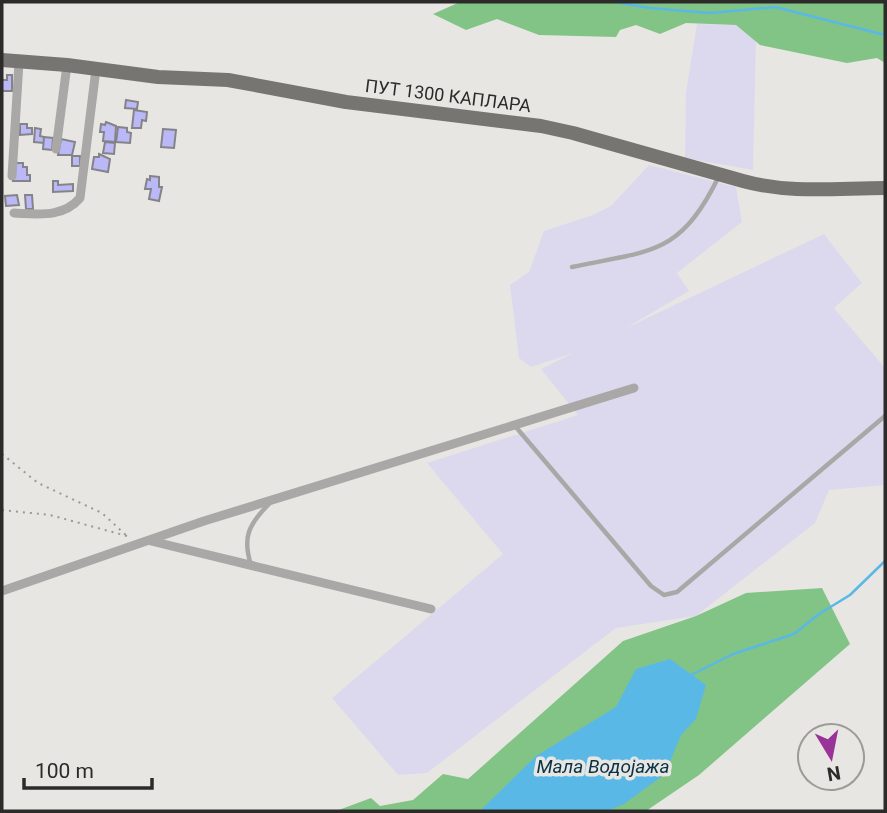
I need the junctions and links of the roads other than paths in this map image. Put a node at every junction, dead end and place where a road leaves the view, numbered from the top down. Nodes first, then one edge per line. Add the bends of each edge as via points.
1 (2, 60) edge
2 (19, 62) junction
3 (67, 65) junction
4 (96, 69) junction
5 (56, 149) dead end
6 (720, 175) junction
7 (12, 176) dead end
8 (885, 188) edge
9 (14, 214) dead end
10 (572, 267) dead end
11 (634, 388) dead end
12 (885, 416) edge
13 (515, 426) junction
14 (274, 499) junction
15 (150, 540) junction
16 (251, 565) junction
17 (2, 591) edge
18 (431, 609) dead end

1 - 2 main road, ПУТ 1300 КАПЛАРА
2 - 3 main road, ПУТ 1300 КАПЛАРА
2 - 7 street
3 - 4 main road, ПУТ 1300 КАПЛАРА
3 - 5 street
4 - 6 main road, ПУТ 1300 КАПЛАРА via 228,80 372,106 551,128
4 - 9 street via 80,198 58,213
6 - 8 main road, ПУТ 1300 КАПЛАРА via 783,189
6 - 10 lane via 690,224 673,240 648,252
11 - 13 street
12 - 13 lane via 677,592 664,595 651,586
13 - 14 street
14 - 15 street
14 - 16 lane via 248,532 246,550
15 - 16 street
15 - 17 street
16 - 18 street

